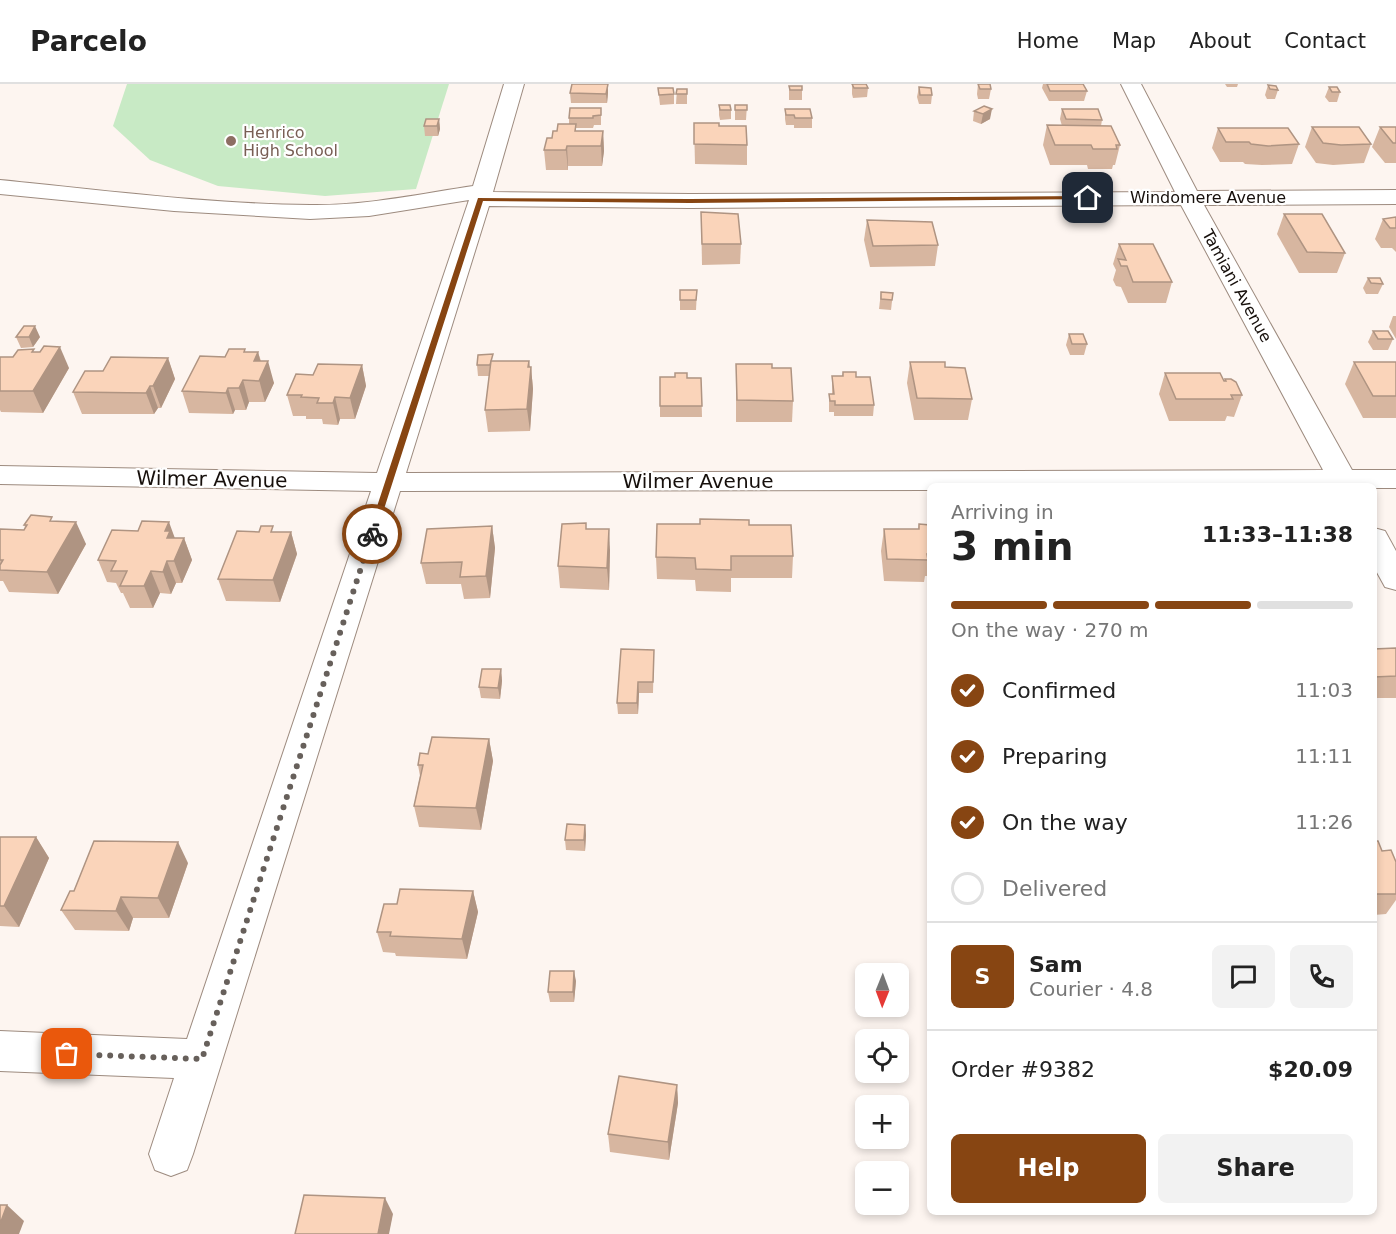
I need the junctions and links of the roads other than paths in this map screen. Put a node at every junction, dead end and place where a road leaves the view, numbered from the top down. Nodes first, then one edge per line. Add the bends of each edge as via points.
1 (513, 84) edge
2 (1131, 84) edge
3 (0, 187) edge
4 (481, 195) junction
5 (1189, 197) junction
6 (1396, 197) edge
7 (0, 475) edge
8 (1396, 479) edge
9 (389, 482) junction
10 (1344, 483) edge
11 (1377, 544) edge
12 (1396, 579) edge
13 (0, 1051) edge
14 (202, 1059) junction
15 (171, 1154) dead end

1 - 4 street
2 - 5 street, Tamiani Avenue
3 - 4 street, Windomere Avenue via 310,212
4 - 5 street, Windomere Avenue via 690,201
4 - 9 street
5 - 6 street, Windomere Avenue
5 - 10 street, Tamiani Avenue
7 - 9 street, Wilmer Avenue
8 - 10 street, Wilmer Avenue
9 - 10 street, Wilmer Avenue
9 - 14 street
11 - 12 street
13 - 14 street
14 - 15 street

